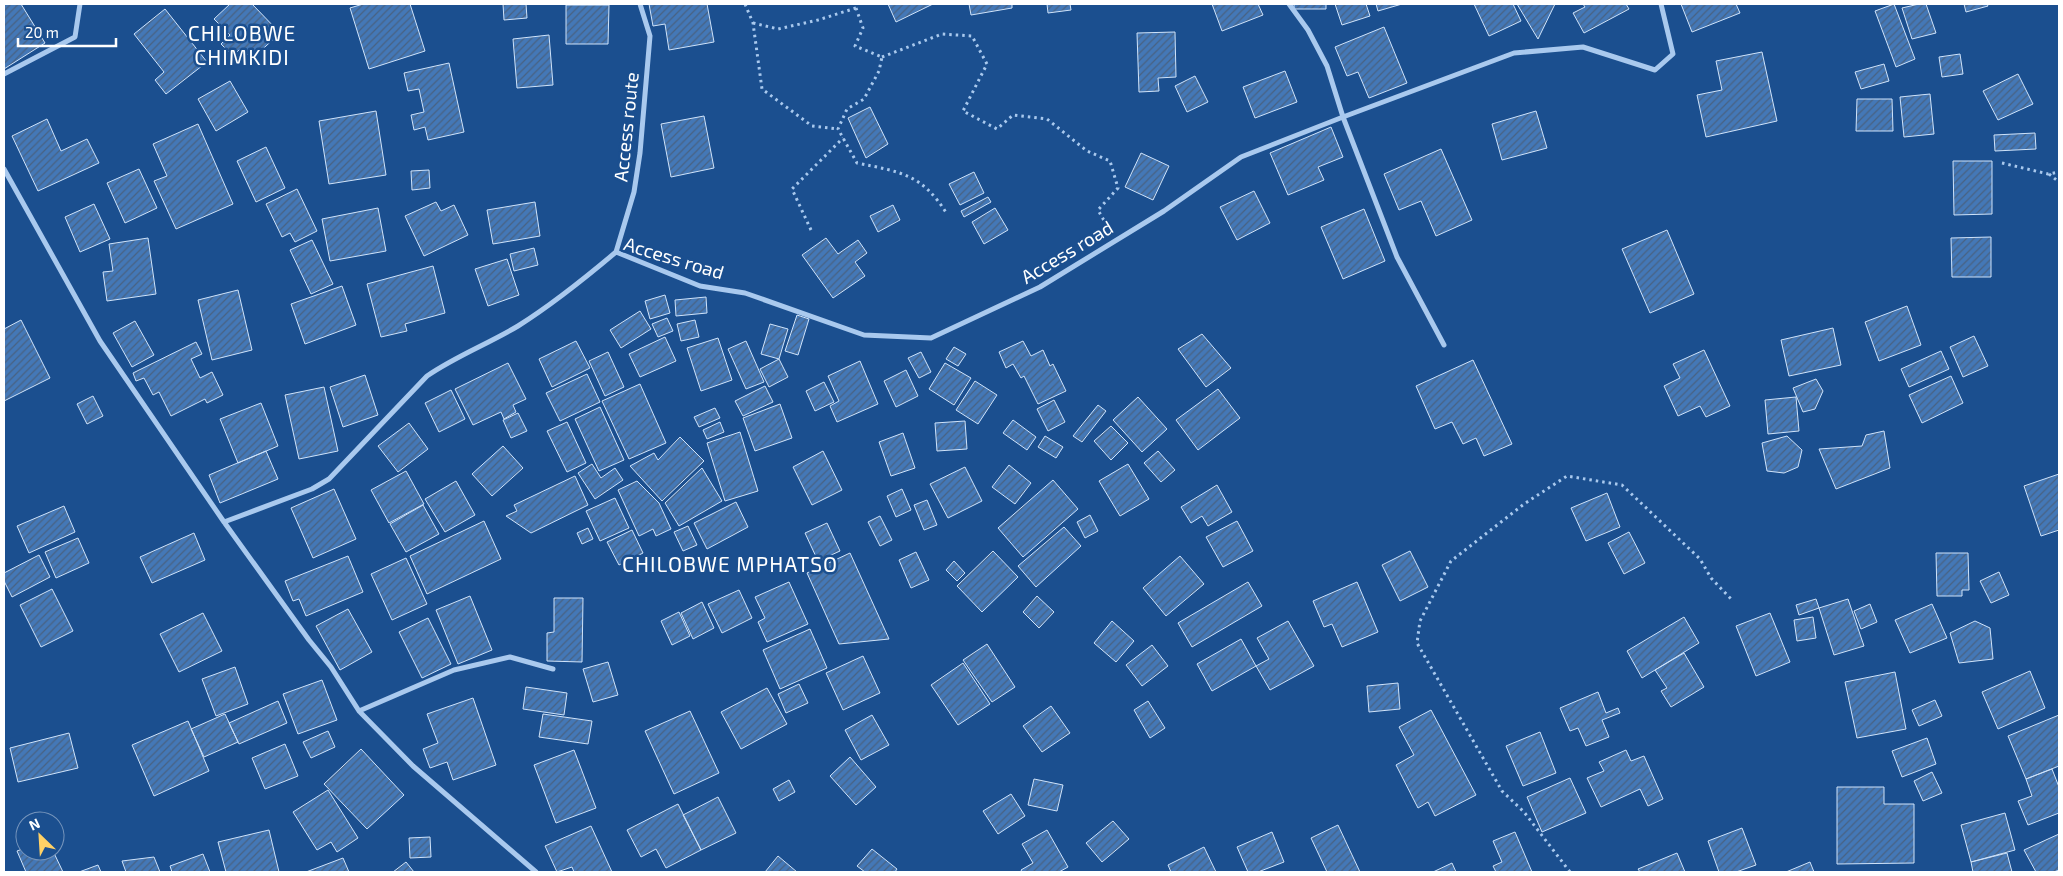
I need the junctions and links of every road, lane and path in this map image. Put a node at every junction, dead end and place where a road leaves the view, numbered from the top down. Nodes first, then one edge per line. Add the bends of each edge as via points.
1 (80, 4) edge
2 (640, 4) edge
3 (746, 4) edge
4 (1289, 4) edge
5 (1661, 4) edge
6 (856, 6) edge
7 (753, 24) junction
8 (882, 57) junction
9 (4, 74) edge
10 (1343, 117) junction
11 (838, 129) junction
12 (842, 138) junction
13 (2002, 163) dead end
14 (4, 169) edge
15 (2059, 172) edge
16 (2048, 174) junction
17 (2059, 182) edge
18 (947, 214) dead end
19 (811, 230) dead end
20 (1125, 235) junction
21 (616, 252) junction
22 (1444, 345) dead end
23 (224, 522) junction
24 (1732, 600) dead end
25 (553, 668) dead end
26 (359, 711) junction
27 (536, 872) edge
28 (1570, 872) edge

1 - 9 street via 75,37
2 - 21 street, Access route via 650,36 640,153 634,192
3 - 7 path
4 - 10 street via 1308,30 1327,66
5 - 10 street, Access road via 1673,54 1655,70 1583,48 1514,53
6 - 7 path via 818,20 778,29
6 - 8 path via 863,28 855,46
7 - 11 path via 762,90 812,126
8 - 11 path via 879,71 864,99 847,109
8 - 20 path via 942,34 972,36 987,64 963,111 997,129 1013,115 1046,119 1087,152 1110,161 1118,188 1098,210 1109,230
10 - 20 street, Access road via 1241,157
10 - 22 street via 1397,257
11 - 12 path
12 - 18 path via 857,164 915,178 935,195
12 - 19 path via 792,189
13 - 16 path
14 - 23 street via 100,341
15 - 16 path
16 - 17 path
20 - 21 street, Access road via 1040,287 931,338 864,335 745,293 700,286
21 - 23 street, Access road via 561,298 427,376 329,479 312,489
23 - 26 street
24 - 28 path via 1710,578 1700,559 1622,485 1567,476 1524,504 1451,561 1420,622 1417,643 1502,790 1524,812
25 - 26 street via 510,657 454,670
26 - 27 street via 413,766

